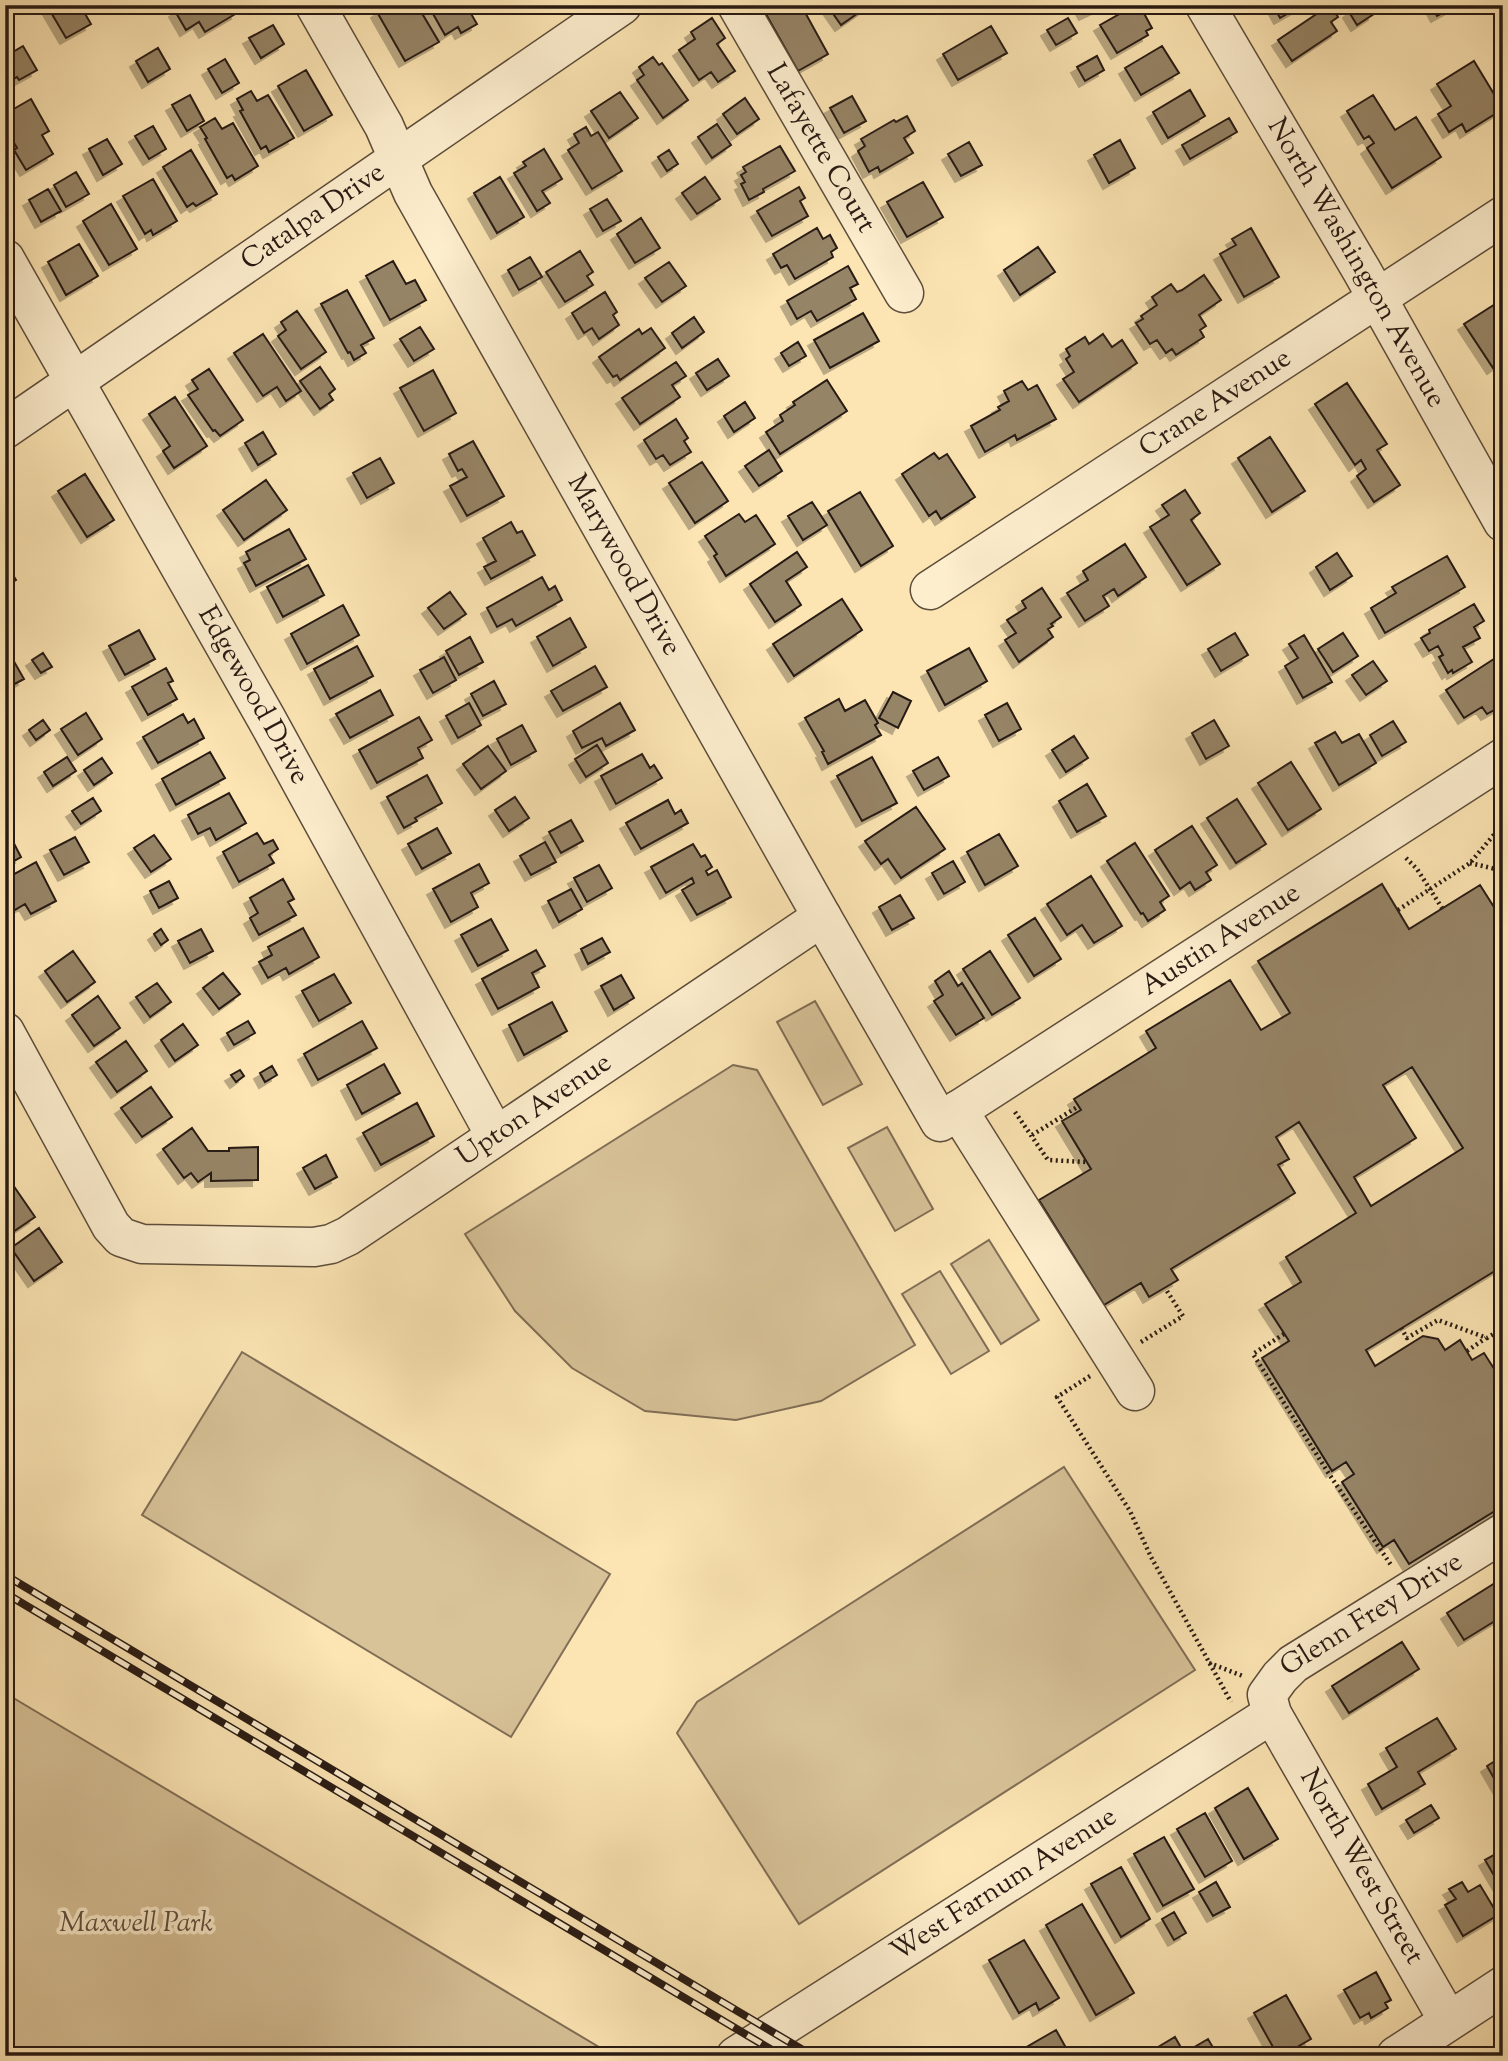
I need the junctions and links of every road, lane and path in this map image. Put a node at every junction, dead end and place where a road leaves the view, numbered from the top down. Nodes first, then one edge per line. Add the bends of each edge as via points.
1 (315, 5) edge
2 (622, 5) edge
3 (737, 5) edge
4 (1205, 5) edge
5 (398, 159) junction
6 (1503, 216) edge
7 (5, 259) edge
8 (904, 293) dead end
9 (1377, 298) junction
10 (75, 381) junction
11 (5, 429) edge
12 (1503, 522) edge
13 (930, 590) dead end
14 (1503, 758) edge
15 (1503, 824) edge
16 (1402, 853) dead end
17 (1470, 863) junction
18 (1503, 875) edge
19 (1430, 890) junction
20 (1442, 908) dead end
21 (1398, 910) dead end
22 (822, 917) junction
23 (5, 1032) edge
24 (1010, 1105) dead end
25 (1079, 1106) dead end
26 (949, 1116) junction
27 (495, 1135) junction
28 (1032, 1135) junction
29 (1086, 1161) dead end
30 (1165, 1288) dead end
31 (1503, 1314) edge
32 (1401, 1328) dead end
33 (1502, 1329) edge
34 (1284, 1334) dead end
35 (1487, 1338) junction
36 (1466, 1351) dead end
37 (1115, 1359) junction
38 (1135, 1391) dead end
39 (1503, 1533) edge
40 (1401, 1571) dead end
41 (1208, 1663) junction
42 (1255, 1680) dead end
43 (1254, 1713) junction
44 (1503, 1986) edge
45 (1443, 2035) edge
46 (736, 2056) edge
47 (1396, 2056) edge

1 - 5 street, Marywood Drive
2 - 5 street, Catalpa Drive
3 - 8 street, Lafayette Court
4 - 9 street, North Washington Avenue
5 - 10 street, Catalpa Drive
5 - 22 street, Marywood Drive via 412,193
6 - 9 street, Crane Avenue
7 - 10 street, Edgewood Drive
9 - 12 street, North Washington Avenue
9 - 13 street, Crane Avenue
10 - 11 street, Catalpa Drive
10 - 27 street, Edgewood Drive
14 - 26 street, Austin Avenue
15 - 17 path
16 - 19 path
17 - 18 path via 1500,870
17 - 19 path
19 - 20 path
19 - 21 path
22 - 26 street, Marywood Drive
22 - 27 street, Upton Avenue
23 - 27 street, Upton Avenue via 111,1226 121,1237 142,1244 331,1244
24 - 28 path
25 - 28 path
26 - 37 street, Marywood Drive
28 - 29 path via 1048,1160
30 - 37 path via 1183,1316
31 - 33 path via 1496,1319
32 - 35 path via 1407,1338 1437,1320
33 - 35 path
34 - 40 path via 1253,1354 1391,1566
35 - 36 path
37 - 38 street, Marywood Drive
37 - 41 path via 1057,1397 1130,1511
39 - 43 street, Glenn Frey Drive via 1293,1664
41 - 42 path
41 - 43 path
43 - 45 street, North West Street
43 - 46 street, West Farnum Avenue
44 - 45 street
45 - 47 street

